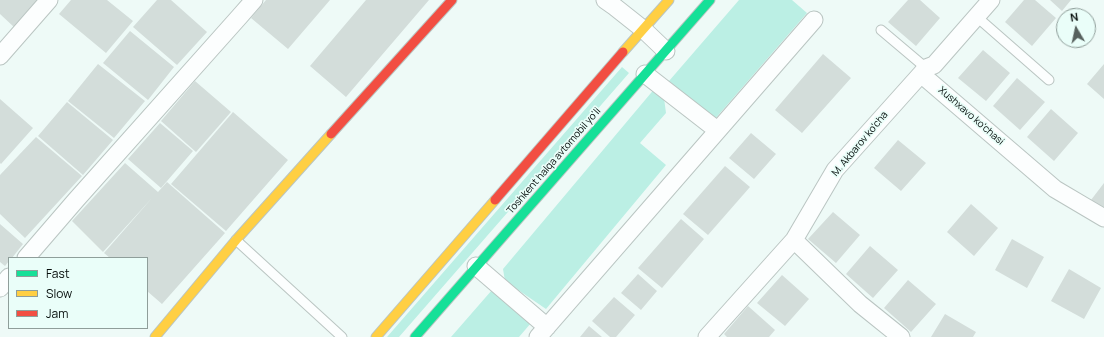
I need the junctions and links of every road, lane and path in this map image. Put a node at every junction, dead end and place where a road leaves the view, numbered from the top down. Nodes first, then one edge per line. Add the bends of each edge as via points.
1 (48, 0) edge
2 (254, 0) edge
3 (452, 0) edge
4 (605, 0) edge
5 (669, 0) edge
6 (710, 0) edge
7 (991, 0) edge
8 (977, 17) junction
9 (814, 20) dead end
10 (644, 30) junction
11 (882, 30) dead end
12 (666, 51) junction
13 (0, 56) edge
14 (924, 71) junction
15 (645, 74) junction
16 (1049, 80) dead end
17 (717, 130) junction
18 (1104, 218) edge
19 (236, 240) junction
20 (794, 240) junction
21 (27, 257) edge
22 (476, 266) junction
23 (8, 278) edge
24 (0, 288) edge
25 (542, 332) edge
26 (155, 337) edge
27 (342, 337) edge
28 (376, 337) edge
29 (415, 337) edge
30 (707, 337) edge
31 (901, 337) edge

1 - 13 street
2 - 21 street
3 - 19 main road
4 - 10 street
5 - 10 main road, Toshkent halqa avtomobil yo'li
6 - 12 main road, Toshkent halqa avtomobil yo'li
7 - 8 street
8 - 14 street via 934,65
8 - 16 lane
9 - 17 street
10 - 12 street
10 - 28 main road, Toshkent halqa avtomobil yo'li
11 - 14 lane
12 - 15 main road, Toshkent halqa avtomobil yo'li
14 - 18 street, Xushxavo ko'chasi via 1055,189
14 - 20 street, M. Akbarov ko'cha via 836,170
15 - 17 street
15 - 22 main road, Toshkent halqa avtomobil yo'li
17 - 25 street
19 - 26 main road
19 - 27 lane
20 - 30 street, M. Akbarov ko'cha
20 - 31 street via 860,304
22 - 25 street
22 - 29 main road, Toshkent halqa avtomobil yo'li
23 - 24 street

